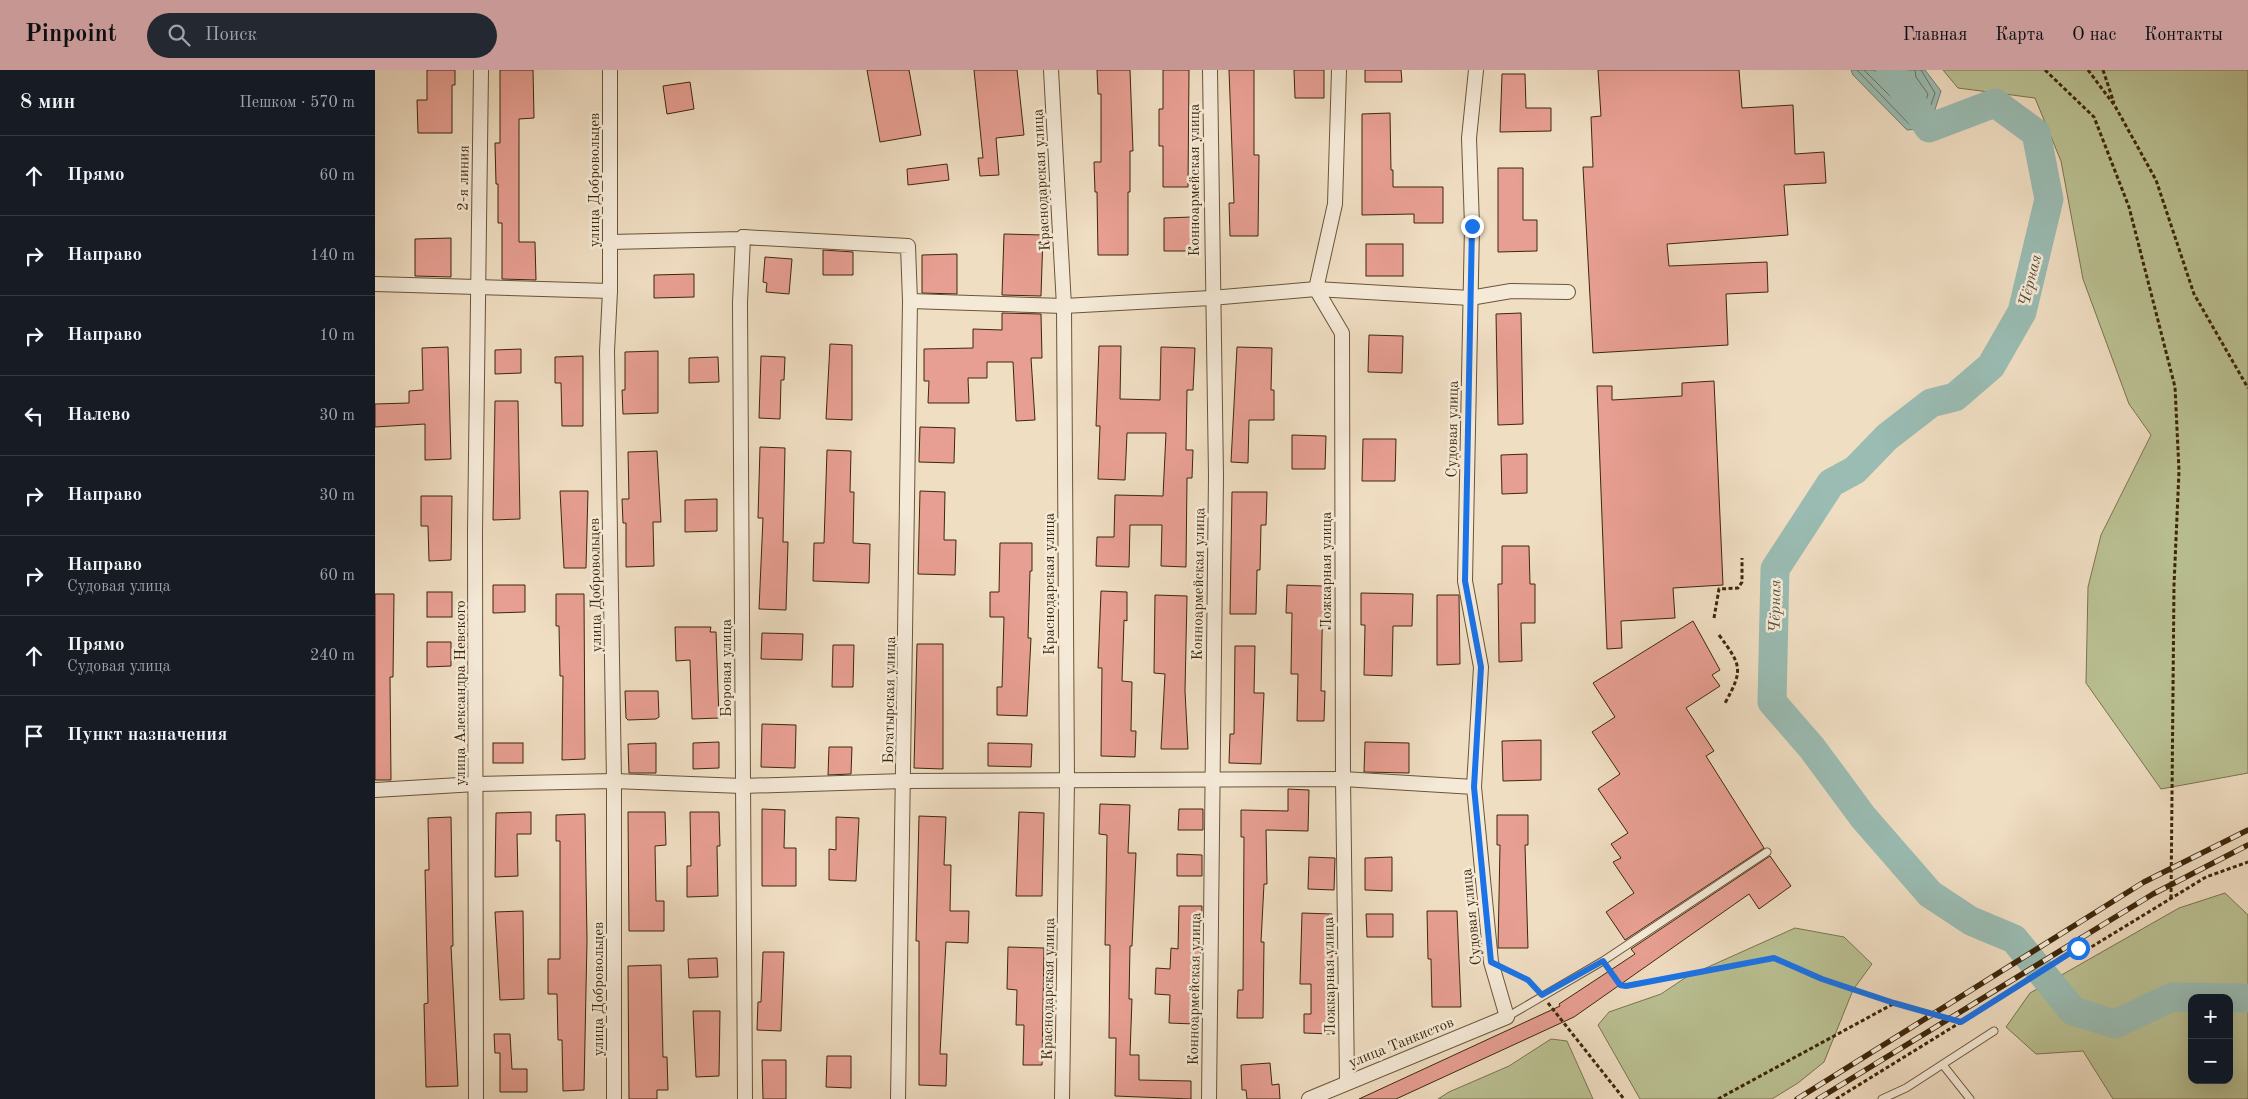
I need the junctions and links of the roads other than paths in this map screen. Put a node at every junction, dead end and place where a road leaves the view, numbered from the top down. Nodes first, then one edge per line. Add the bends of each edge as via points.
1 (481, 70) edge
2 (610, 70) edge
3 (1051, 70) edge
4 (1210, 70) edge
5 (1339, 70) edge
6 (1476, 70) edge
7 (743, 237) junction
8 (610, 242) junction
9 (375, 284) edge
10 (478, 286) junction
11 (1316, 289) junction
12 (611, 292) junction
13 (1568, 292) dead end
14 (1211, 298) junction
15 (1470, 298) junction
16 (910, 301) junction
17 (1064, 306) junction
18 (1343, 779) junction
19 (614, 781) junction
20 (904, 781) junction
21 (1067, 782) junction
22 (1212, 782) junction
23 (476, 784) junction
24 (742, 786) junction
25 (1474, 787) junction
26 (375, 790) edge
27 (1767, 852) dead end
28 (1507, 1017) junction
29 (1994, 1032) dead end
30 (1943, 1065) junction
31 (1347, 1082) junction
32 (475, 1099) edge
33 (613, 1099) edge
34 (745, 1099) edge
35 (898, 1099) edge
36 (1062, 1099) edge
37 (1209, 1099) edge
38 (1309, 1099) edge
39 (1882, 1099) edge
40 (1970, 1099) edge

1 - 10 street, 2-я линия
2 - 8 street, улица Добровольцев
3 - 17 street, Краснодарская улица
4 - 14 street, Конноармейская улица
5 - 11 street via 1335,204
6 - 15 street, Судовая улица via 1469,138
7 - 8 street
7 - 16 street, Богатырская улица via 908,246
7 - 24 street, Боровая улица via 740,303
8 - 12 street, улица Добровольцев
9 - 10 street
10 - 12 street
10 - 23 street, улица Александра Невского
11 - 14 street
11 - 15 street
11 - 18 street, Ложкарная улица via 1342,334
12 - 19 street, улица Добровольцев via 607,351
13 - 15 street via 1511,292
14 - 17 street
14 - 22 street, Конноармейская улица via 1216,476
15 - 25 street, Судовая улица via 1465,581 1481,667
16 - 17 street
16 - 20 street, Богатырская улица
17 - 21 street, Краснодарская улица
18 - 22 street
18 - 25 street
18 - 31 street, Ложкарная улица
19 - 23 street
19 - 24 street
19 - 33 street, улица Добровольцев
20 - 21 street
20 - 24 street
20 - 35 street, Богатырская улица
21 - 22 street
21 - 36 street, Краснодарская улица
22 - 37 street, Конноармейская улица
23 - 26 street
23 - 32 street, улица Александра Невского
24 - 34 street, Боровая улица
25 - 28 street, Судовая улица via 1491,962
27 - 28 lane via 1603,961
28 - 31 street, улица Танкистов
29 - 30 lane
30 - 39 lane via 1907,1088
30 - 40 lane
31 - 38 street, улица Танкистов

